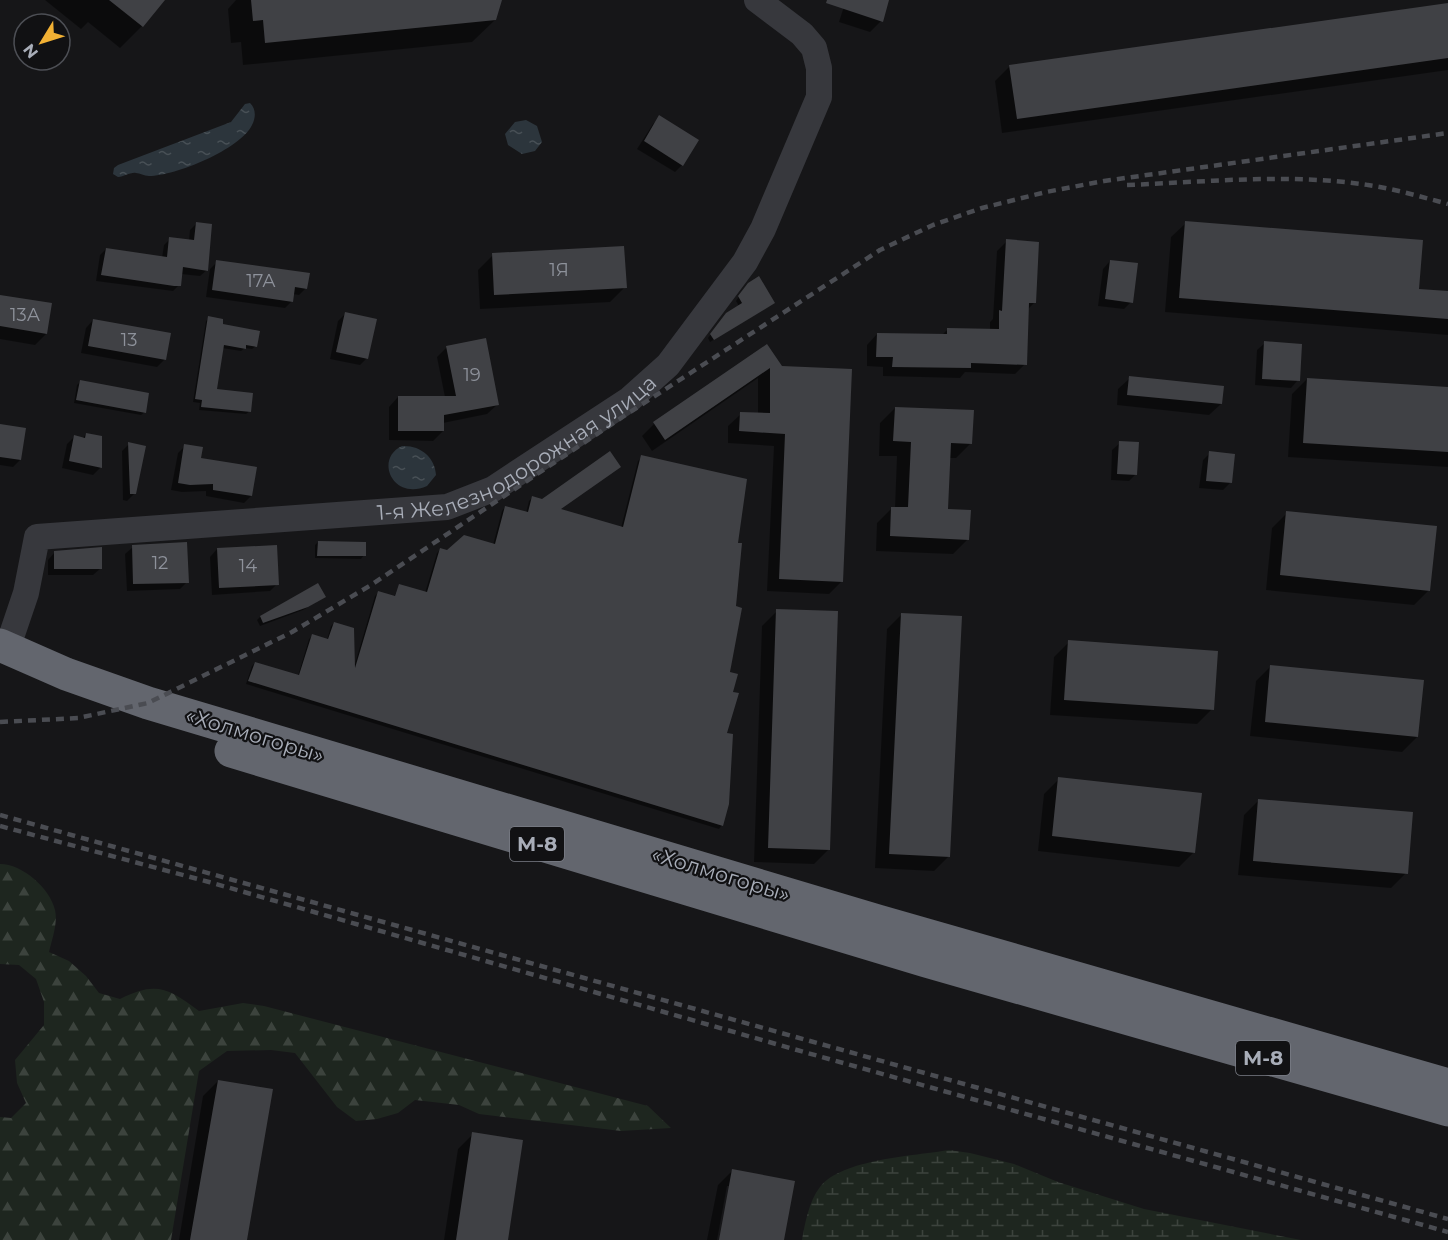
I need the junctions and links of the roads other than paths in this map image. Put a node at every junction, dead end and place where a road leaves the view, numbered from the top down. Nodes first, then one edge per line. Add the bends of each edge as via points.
1 (757, 0) edge
2 (2, 655) edge
3 (1448, 1086) edge
4 (1448, 1110) edge

1 - 2 street, 1-я Железнодорожная улица via 814,48 819,97 745,262 668,365 630,399 493,489 447,507 37,537 26,593
2 - 3 highway, «Холмогоры» / М-8 via 159,706 889,925
2 - 4 highway, «Холмогоры» / М-8 via 70,700 349,788 926,961

